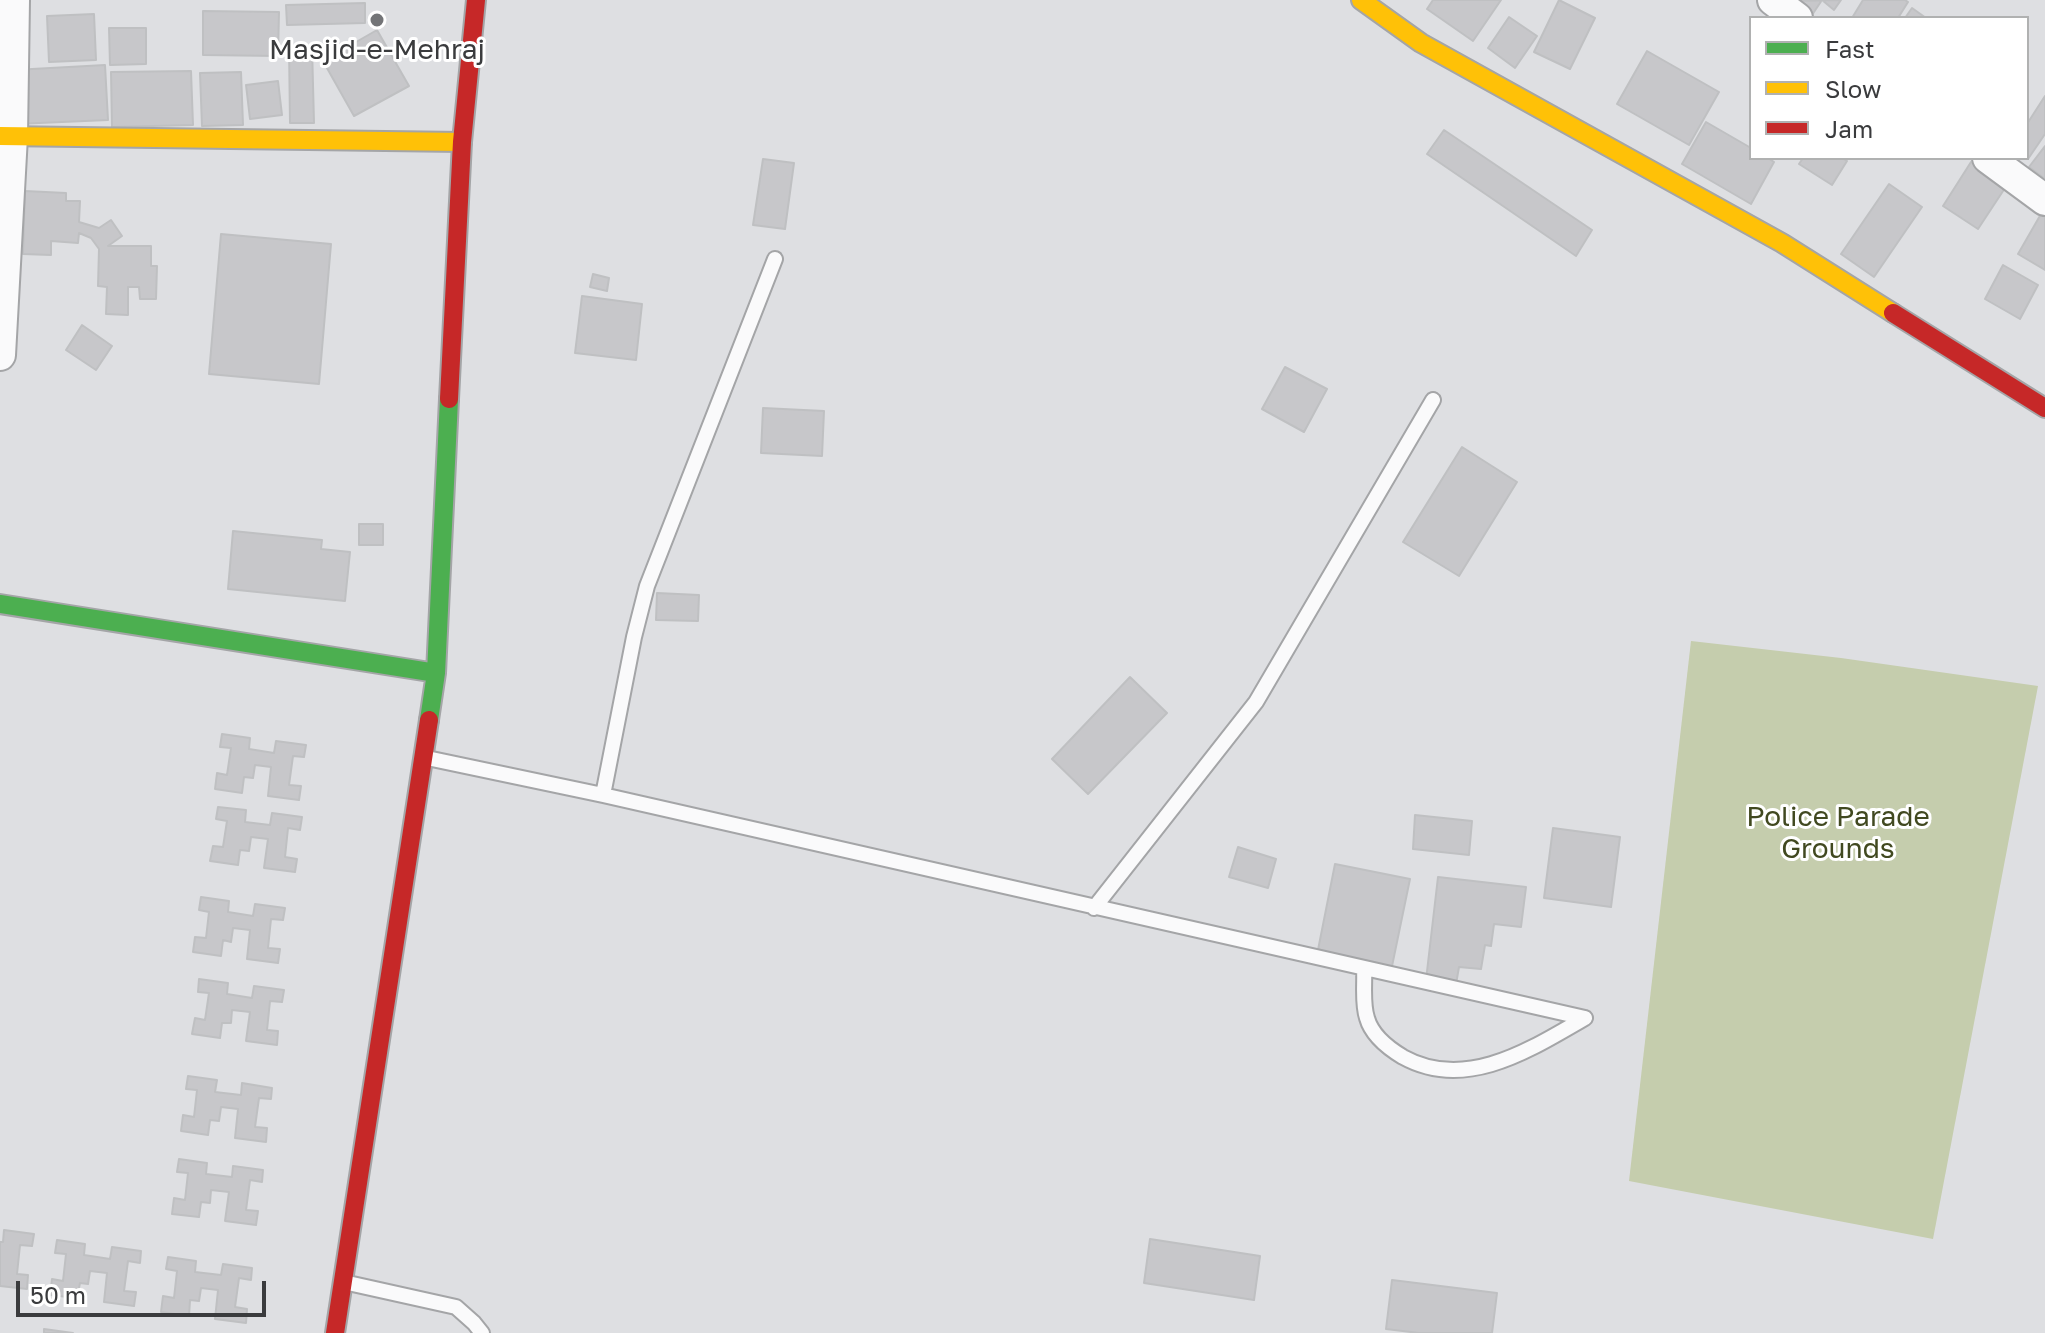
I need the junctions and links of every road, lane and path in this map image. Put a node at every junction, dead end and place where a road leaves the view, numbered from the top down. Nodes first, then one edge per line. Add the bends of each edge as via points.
1 (14, 0) edge
2 (476, 0) edge
3 (1361, 0) edge
4 (1773, 0) edge
5 (1794, 16) edge
6 (6, 136) edge
7 (462, 142) junction
8 (1991, 160) edge
9 (2045, 200) edge
10 (775, 259) dead end
11 (0, 355) edge
12 (1433, 400) dead end
13 (2045, 408) edge
14 (0, 604) edge
15 (436, 673) junction
16 (423, 757) junction
17 (603, 795) junction
18 (1094, 908) junction
19 (1364, 969) junction
20 (343, 1282) junction
21 (335, 1333) edge
22 (482, 1333) edge

1 - 6 street
2 - 7 street
3 - 13 street via 1421,43 1782,243
4 - 5 street
6 - 7 street
6 - 11 street
7 - 15 street
8 - 9 street
10 - 17 lane via 647,586
12 - 18 lane via 1256,702
14 - 15 street
15 - 16 street
16 - 17 lane
16 - 20 street
17 - 18 lane
18 - 19 lane
19 - 19 lane via 1467,992 1585,1018 1525,1053 1471,1070 1443,1071 1414,1063 1374,1034 1366,1017
20 - 21 street
20 - 22 lane via 456,1307

